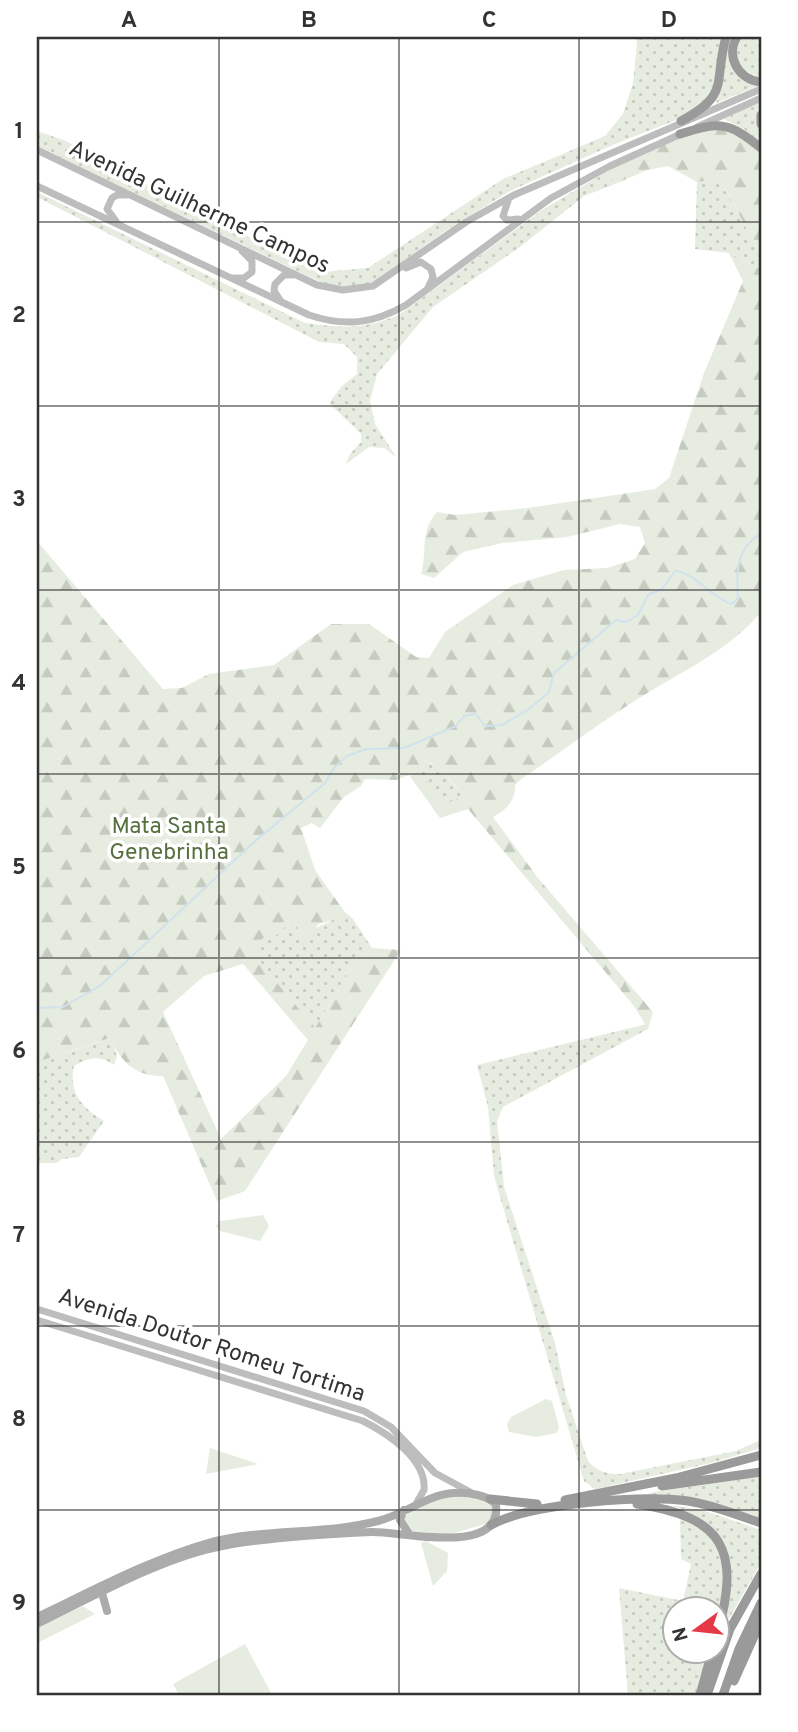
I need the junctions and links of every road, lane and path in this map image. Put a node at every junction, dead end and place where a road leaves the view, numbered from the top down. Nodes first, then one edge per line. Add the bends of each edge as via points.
1 (726, 37) edge
2 (737, 37) edge
3 (761, 82) edge
4 (761, 89) edge
5 (761, 98) edge
6 (761, 115) edge
7 (681, 121) junction
8 (761, 124) edge
9 (680, 134) junction
10 (761, 148) edge
11 (37, 150) edge
12 (37, 186) edge
13 (523, 191) junction
14 (135, 197) junction
15 (527, 214) junction
16 (130, 230) junction
17 (222, 238) junction
18 (396, 272) junction
19 (222, 275) junction
20 (300, 276) junction
21 (423, 294) junction
22 (286, 305) junction
23 (37, 1309) edge
24 (37, 1320) edge
25 (761, 1455) edge
26 (761, 1472) edge
27 (607, 1493) junction
28 (472, 1494) junction
29 (490, 1499) junction
30 (416, 1502) junction
31 (622, 1502) junction
32 (404, 1510) junction
33 (761, 1523) edge
34 (491, 1525) junction
35 (334, 1531) junction
36 (409, 1534) junction
37 (761, 1574) edge
38 (102, 1593) junction
39 (726, 1596) edge
40 (761, 1603) edge
41 (107, 1611) dead end
42 (37, 1617) edge
43 (761, 1621) edge
44 (37, 1624) edge
45 (708, 1666) edge
46 (699, 1695) edge
47 (707, 1695) edge
48 (726, 1695) edge

1 - 7 highway via 715,97
2 - 3 highway via 733,48 738,70 748,80
4 - 7 main road, Avenida Guilherme Campos
5 - 9 main road
6 - 8 highway
7 - 13 main road, Avenida Guilherme Campos
9 - 10 highway via 724,125
9 - 15 main road via 590,175
11 - 14 main road, Avenida Guilherme Campos
12 - 16 main road
13 - 15 main road via 507,202 503,216 511,220
13 - 18 main road, Avenida Guilherme Campos via 466,222
14 - 16 main road via 117,195 107,209
14 - 17 main road, Avenida Guilherme Campos
15 - 21 main road
16 - 19 main road
17 - 19 main road via 246,254 253,267 244,278
17 - 20 main road, Avenida Guilherme Campos
18 - 20 main road, Avenida Guilherme Campos via 373,286 343,290
18 - 21 main road via 421,262 426,265 433,277
19 - 22 main road
20 - 22 main road via 284,275 275,284 277,296
21 - 22 main road via 388,315 360,323 334,322
23 - 28 main road, Avenida Doutor Romeu Tortima via 364,1411 391,1427 435,1473
24 - 30 main road, Avenida Doutor Romeu Tortima via 363,1420 396,1442 420,1471 424,1483
25 - 27 highway
26 - 27 highway
27 - 29 highway via 536,1504
28 - 29 main road
28 - 30 main road via 446,1493
29 - 34 main road via 497,1511
30 - 32 main road
31 - 33 highway via 685,1501
31 - 34 highway via 530,1510
31 - 39 highway via 685,1516 708,1528 727,1562
32 - 35 main road
32 - 36 main road via 400,1520
34 - 36 main road via 453,1539
35 - 36 main road
35 - 38 main road via 211,1548
35 - 42 main road via 210,1542
37 - 47 highway via 730,1629
38 - 41 main road
38 - 44 main road
40 - 48 highway via 739,1649
43 - 48 highway
45 - 46 highway

